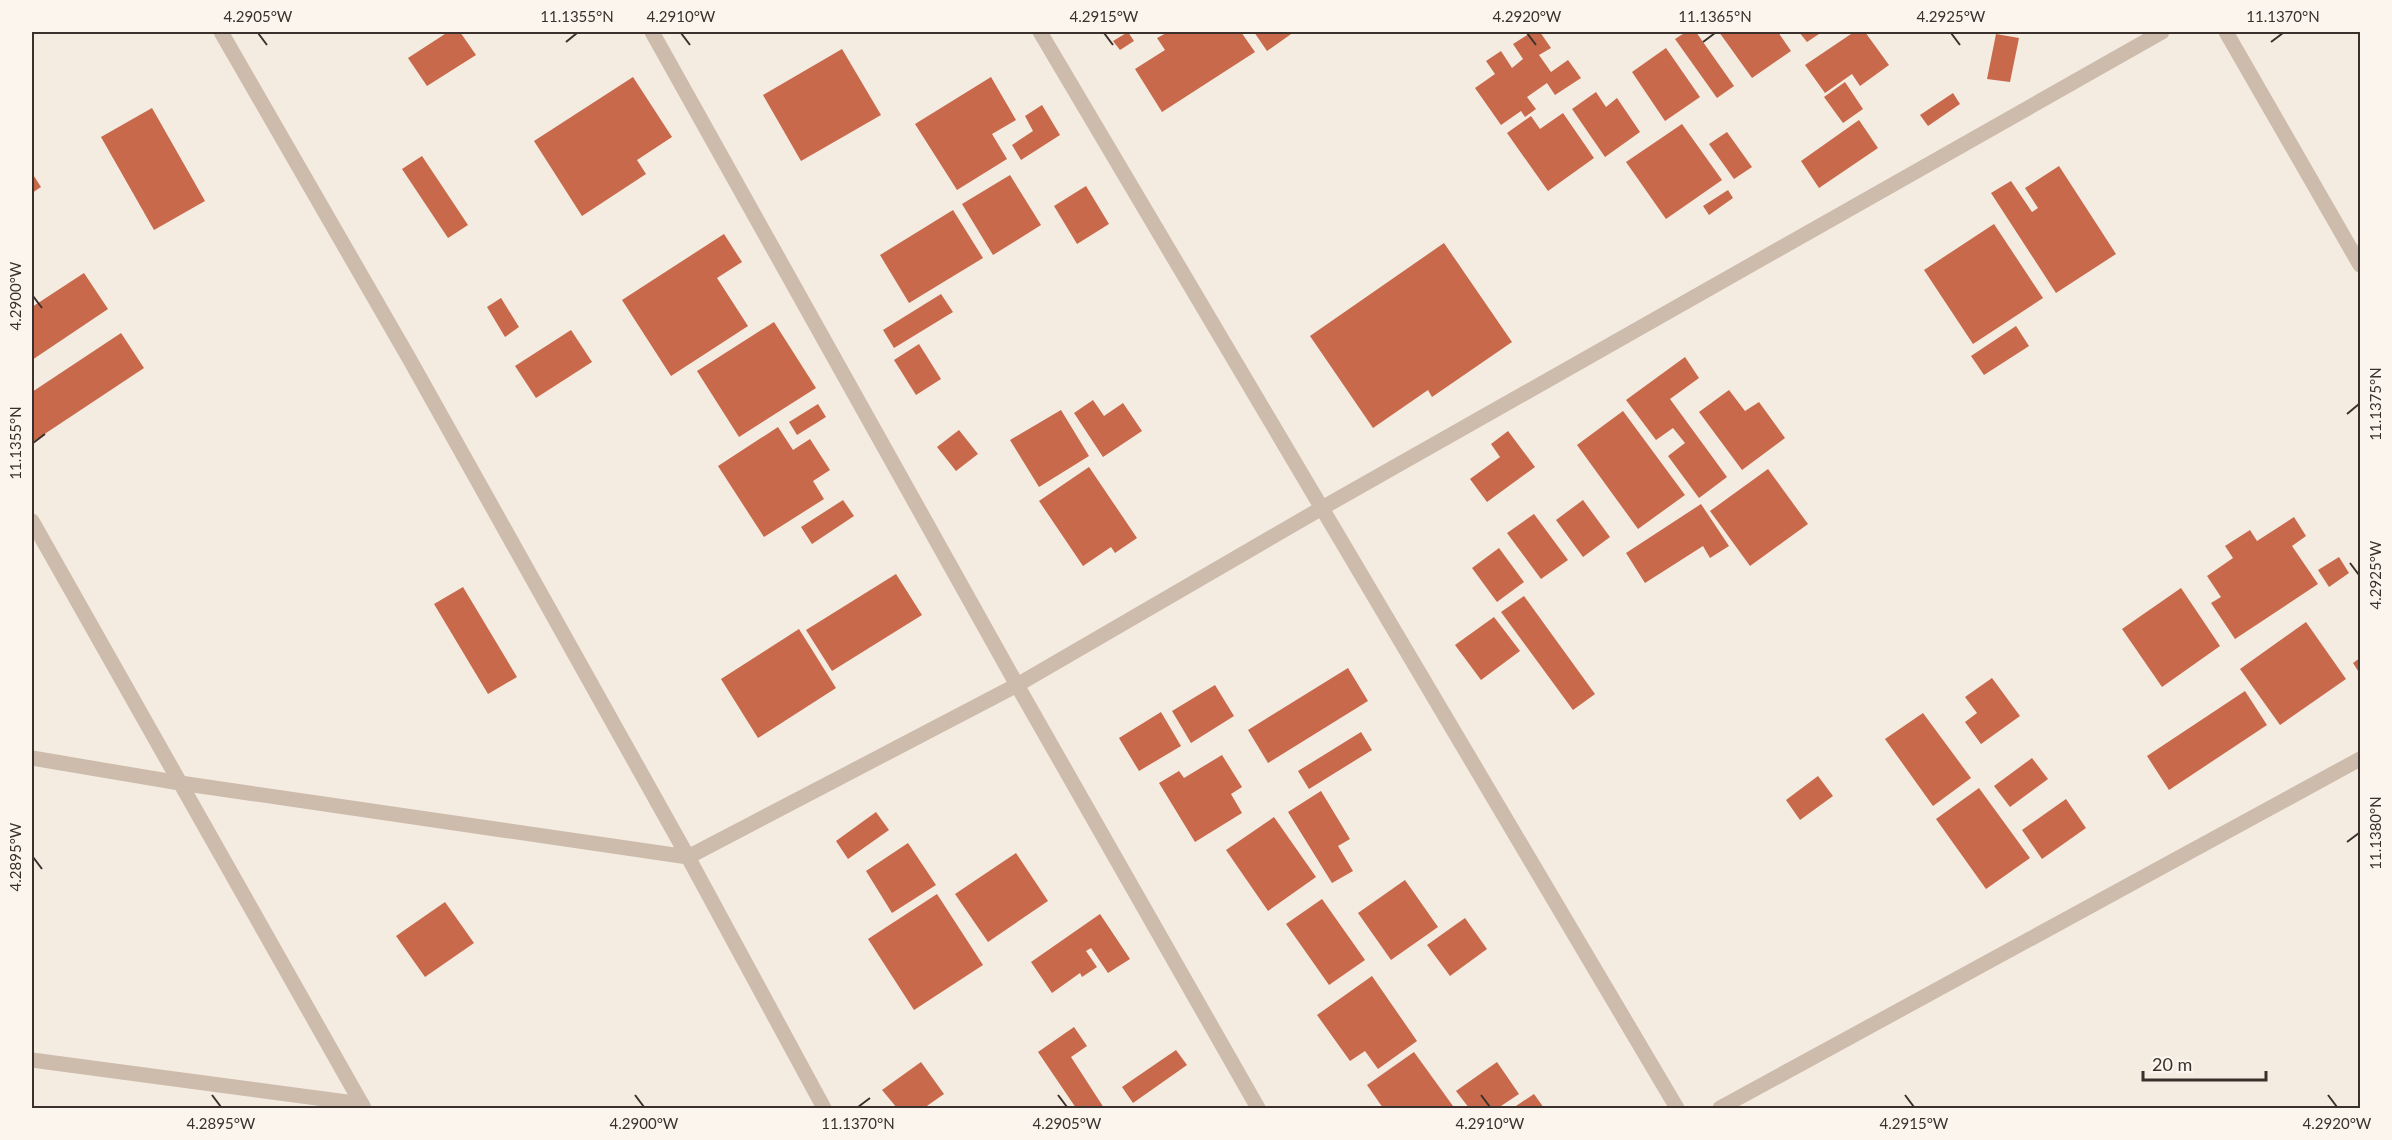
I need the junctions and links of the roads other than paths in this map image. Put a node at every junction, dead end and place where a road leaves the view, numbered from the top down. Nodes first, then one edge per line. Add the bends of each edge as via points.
1 (221, 32) edge
2 (652, 32) edge
3 (1040, 32) edge
4 (2162, 32) edge
5 (2226, 32) edge
6 (2361, 264) edge
7 (1322, 508) junction
8 (32, 521) edge
9 (1017, 685) junction
10 (32, 758) edge
11 (2361, 759) edge
12 (180, 783) junction
13 (687, 857) junction
14 (32, 1060) edge
15 (363, 1106) edge
16 (824, 1108) edge
17 (1258, 1108) edge
18 (1677, 1108) edge
19 (1720, 1108) edge

1 - 13 street via 410,360
2 - 9 street
3 - 7 street
4 - 7 street
5 - 6 street
7 - 9 street
7 - 18 street
8 - 12 street
9 - 13 street
9 - 17 street
10 - 12 street
11 - 19 street
12 - 13 street
12 - 15 street
13 - 16 street
14 - 15 street

